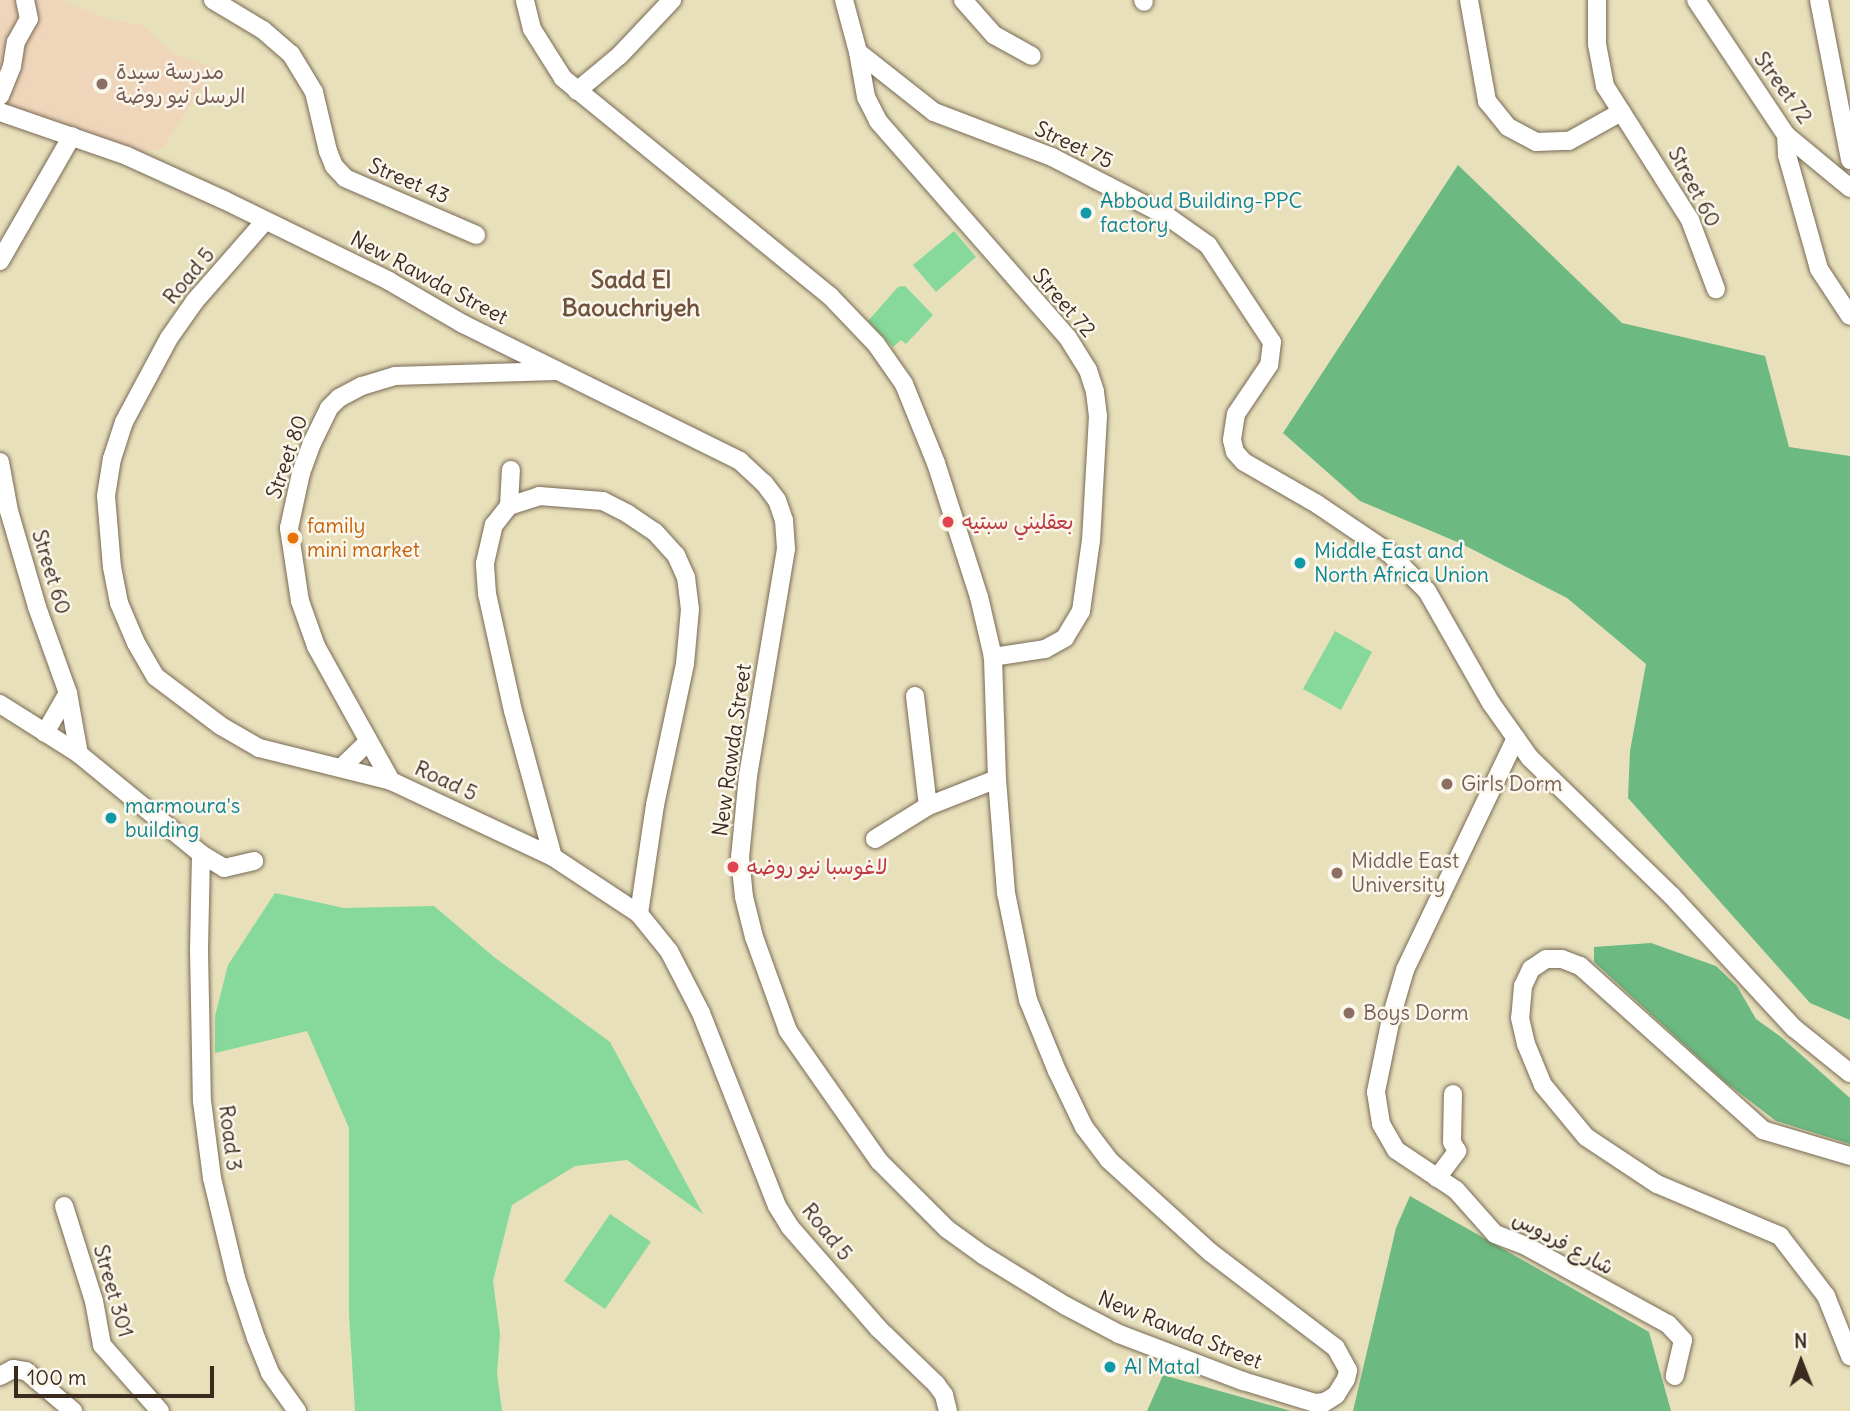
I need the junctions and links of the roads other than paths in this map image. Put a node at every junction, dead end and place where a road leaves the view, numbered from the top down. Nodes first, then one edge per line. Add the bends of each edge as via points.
1 (25, 0) edge
2 (213, 0) edge
3 (525, 0) edge
4 (672, 0) edge
5 (844, 0) edge
6 (963, 0) edge
7 (1469, 0) edge
8 (1597, 0) edge
9 (1696, 0) edge
10 (1819, 0) edge
11 (858, 52) junction
12 (1032, 56) dead end
13 (577, 91) junction
14 (0, 96) edge
15 (0, 112) edge
16 (1621, 112) junction
17 (1786, 135) junction
18 (72, 136) junction
19 (1850, 160) edge
20 (1850, 188) edge
21 (265, 221) junction
22 (476, 235) dead end
23 (0, 261) edge
24 (1716, 289) dead end
25 (1850, 316) edge
26 (558, 371) junction
27 (0, 462) edge
28 (511, 470) dead end
29 (509, 506) junction
30 (993, 657) junction
31 (68, 693) junction
32 (915, 696) dead end
33 (0, 704) edge
34 (45, 733) junction
35 (1516, 738) junction
36 (368, 742) junction
37 (79, 754) junction
38 (1530, 758) junction
39 (1502, 765) junction
40 (341, 768) junction
41 (997, 779) junction
42 (391, 781) junction
43 (928, 806) junction
44 (875, 839) dead end
45 (201, 854) junction
46 (553, 857) junction
47 (254, 861) dead end
48 (639, 914) junction
49 (1850, 1073) edge
50 (1453, 1094) dead end
51 (1850, 1156) edge
52 (1437, 1178) junction
53 (64, 1206) dead end
54 (1850, 1356) edge
55 (0, 1376) edge
56 (1675, 1376) dead end
57 (73, 1411) edge
58 (160, 1411) edge
59 (297, 1411) edge
60 (948, 1411) edge

1 - 14 street via 29,19 16,42
2 - 22 street, Street 43 via 263,30 291,54 314,92 328,151 345,178
3 - 13 street, New Rawda Street via 531,29 548,58
4 - 13 street via 620,55
5 - 11 street
6 - 12 street via 994,35
7 - 16 street via 1488,102 1508,128 1536,142 1569,141
8 - 16 street, Street 60 via 1600,65 1605,86
9 - 17 street, Street 72
10 - 19 street
11 - 30 street, Street 72 via 866,97 878,121 1068,338 1088,369 1095,393 1098,416 1091,540 1081,611 1065,638 1045,649
11 - 35 street, Street 75 via 934,112 1052,158 1167,216 1208,245 1272,342 1269,365 1236,414 1231,440 1235,452 1388,552 1427,591
13 - 30 street, New Rawda Street via 811,279 876,344 904,384 932,452 979,597
15 - 18 street, New Rawda Street
16 - 24 street, Street 60 via 1690,220
17 - 20 street, Street 72
17 - 25 street via 1787,155 1819,269
18 - 21 street, New Rawda Street via 127,156
18 - 23 street
21 - 26 street, New Rawda Street
21 - 40 street, Road 5 via 169,338 124,422 106,496 112,567 118,603 156,677 259,748
26 - 36 street, Street 80 via 395,376 362,386 329,408 312,443 293,508 289,528 293,574 316,646
26 - 41 street, New Rawda Street via 740,461 777,500 786,549 748,776 740,857 744,897 788,1031 871,1150 947,1229 1066,1306 1119,1334 1243,1381 1325,1402 1336,1395 1348,1370 1336,1348 1200,1244 1109,1160 1084,1127 1028,1000 1006,893
27 - 31 street, Street 60 via 30,583
28 - 29 street
29 - 46 street via 494,525 485,563 487,594 529,778
29 - 48 street via 539,496 603,500 655,533 676,555 686,577 690,609 685,664 655,805
30 - 41 street, New Rawda Street
31 - 34 street
31 - 37 street, Street 60
32 - 43 street
33 - 34 street
34 - 37 street
35 - 38 street
35 - 39 street, شارع فردوس
36 - 40 street
36 - 42 street, Street 80
37 - 45 street
38 - 39 street
38 - 49 street via 1672,896 1794,1028
39 - 52 street, شارع فردوس via 1405,970 1376,1092 1381,1124 1396,1150
40 - 42 street, Road 5
41 - 43 street
42 - 46 street, Road 5
43 - 44 street
45 - 47 street via 224,868
45 - 59 street, Road 3 via 202,1101 212,1178 256,1338 271,1373
46 - 48 street, Road 5
48 - 60 street, Road 5 via 668,951 701,1013 777,1206 790,1227 878,1328 936,1384
50 - 52 street via 1452,1142 1457,1151
51 - 54 street via 1763,1130 1580,966 1562,958 1531,969 1523,986 1520,1018 1526,1044 1543,1084 1586,1137 1657,1184 1780,1236 1826,1296
52 - 56 street, شارع فردوس via 1456,1190 1495,1234 1668,1324 1683,1340
53 - 58 street, Street 301 via 94,1301 102,1345
55 - 57 street via 13,1368 26,1371

